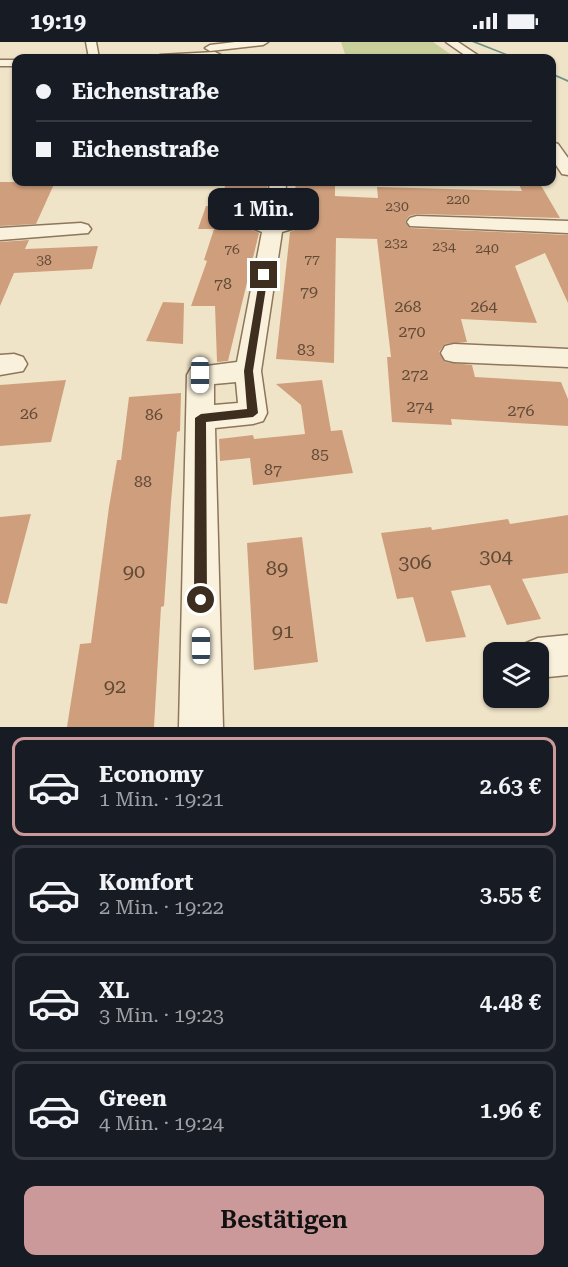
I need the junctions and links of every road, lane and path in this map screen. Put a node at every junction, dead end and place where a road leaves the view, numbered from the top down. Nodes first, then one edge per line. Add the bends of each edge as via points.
1 (263, 42) edge
2 (451, 42) edge
3 (212, 51) edge
4 (190, 54) edge
5 (470, 54) edge
6 (556, 153) edge
7 (568, 170) edge
8 (278, 186) edge
9 (417, 222) dead end
10 (568, 227) edge
11 (81, 229) dead end
12 (0, 234) edge
13 (454, 353) dead end
14 (568, 358) edge
15 (248, 371) junction
16 (201, 418) junction
17 (568, 655) edge
18 (549, 657) edge
19 (201, 727) edge

1 - 3 street
2 - 5 street
3 - 4 street
6 - 7 street
8 - 15 street
9 - 10 street
11 - 12 street
13 - 14 street
15 - 16 street via 200,375
15 - 16 street via 253,413
16 - 19 street
17 - 18 street

